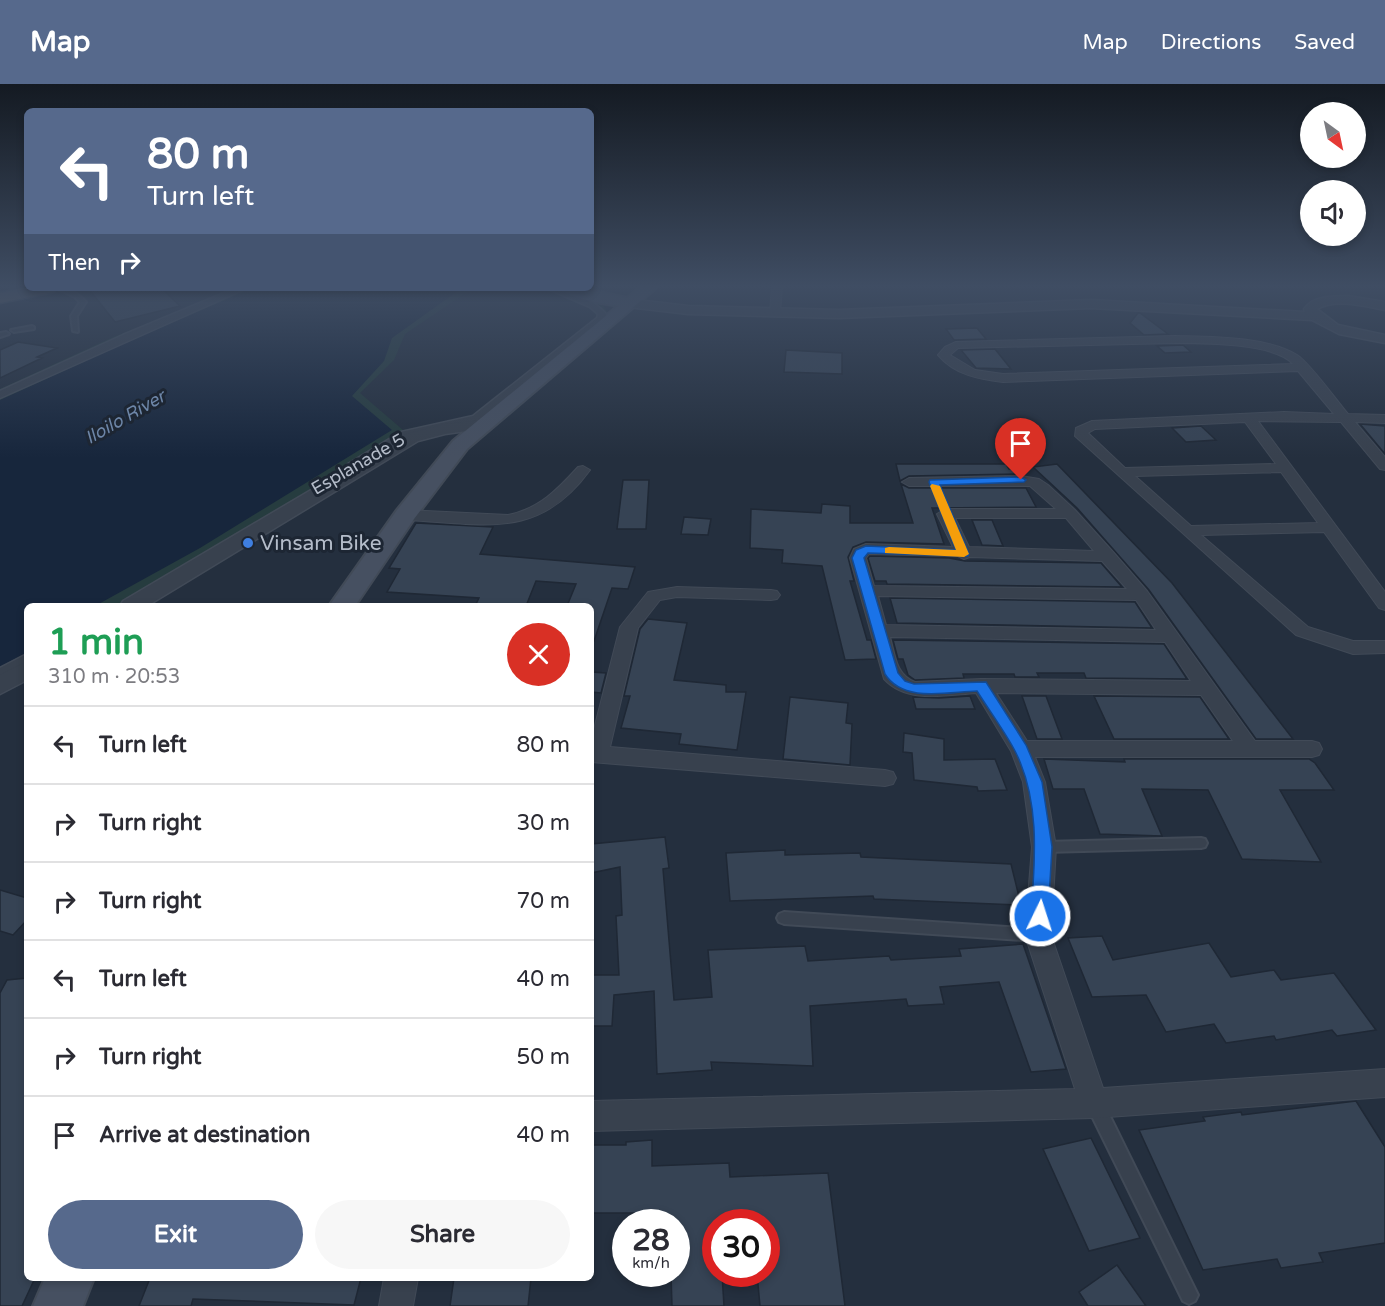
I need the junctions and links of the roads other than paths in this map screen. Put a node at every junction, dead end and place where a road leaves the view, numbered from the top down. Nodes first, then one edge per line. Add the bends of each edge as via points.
1 (111, 344) edge
2 (570, 344) edge
3 (582, 344) edge
4 (992, 344) edge
5 (1239, 344) edge
6 (1301, 367) junction
7 (0, 395) edge
8 (1343, 417) junction
9 (1249, 418) junction
10 (1385, 419) edge
11 (482, 425) junction
12 (1385, 466) edge
13 (1286, 468) junction
14 (583, 470) dead end
15 (1121, 472) junction
16 (909, 482) dead end
17 (940, 498) junction
18 (1070, 513) junction
19 (405, 516) junction
20 (1329, 527) junction
21 (1187, 531) junction
22 (964, 554) junction
23 (1108, 556) junction
24 (869, 591) junction
25 (771, 595) dead end
26 (1141, 595) junction
27 (123, 603) edge
28 (136, 603) edge
29 (344, 603) edge
30 (1385, 604) edge
31 (881, 631) junction
32 (1169, 636) junction
33 (1385, 647) edge
34 (24, 662) edge
35 (24, 671) edge
36 (0, 675) edge
37 (0, 686) edge
38 (981, 686) junction
39 (1205, 688) junction
40 (1021, 749) junction
41 (1312, 749) dead end
42 (1250, 750) junction
43 (595, 754) edge
44 (885, 778) dead end
45 (1202, 843) dead end
46 (1044, 847) junction
47 (784, 918) dead end
48 (1038, 935) junction
49 (1385, 1083) edge
50 (1094, 1103) junction
51 (594, 1116) edge
52 (69, 1281) edge
53 (400, 1281) edge
54 (1189, 1295) dead end
55 (57, 1306) edge
56 (396, 1306) edge

1 - 7 street
2 - 27 street, Esplanade 5 via 476,418 405,434
3 - 11 main road
4 - 6 street via 957,345 944,355 958,368 1003,378
5 - 6 street via 1283,352
6 - 8 street
8 - 9 street
8 - 10 street
8 - 12 street
9 - 13 street
9 - 15 street via 1085,427 1082,436
11 - 19 main road via 460,445
11 - 28 street via 412,438
13 - 15 street
13 - 20 street
14 - 19 street via 550,503 524,518
15 - 21 street
16 - 17 street
17 - 18 street
17 - 18 street via 1021,480 1034,482
17 - 22 street
18 - 23 street
19 - 29 main road
20 - 21 street
20 - 30 street
21 - 33 street via 1302,631 1330,643 1369,650
22 - 23 street
22 - 24 street via 866,549 858,558
23 - 26 street
24 - 26 street
24 - 31 street
25 - 43 street via 677,592 654,596 629,627
26 - 32 street
31 - 32 street
31 - 38 street via 891,674 900,684 914,688
32 - 39 street
34 - 36 street
35 - 37 street
38 - 39 street
38 - 40 street
39 - 42 street
40 - 42 street
40 - 46 street via 1034,782
41 - 42 street
43 - 44 street
45 - 46 lane
46 - 48 street
47 - 48 lane
48 - 50 street
49 - 50 street
50 - 51 street
50 - 54 lane
52 - 55 main road
53 - 56 street

